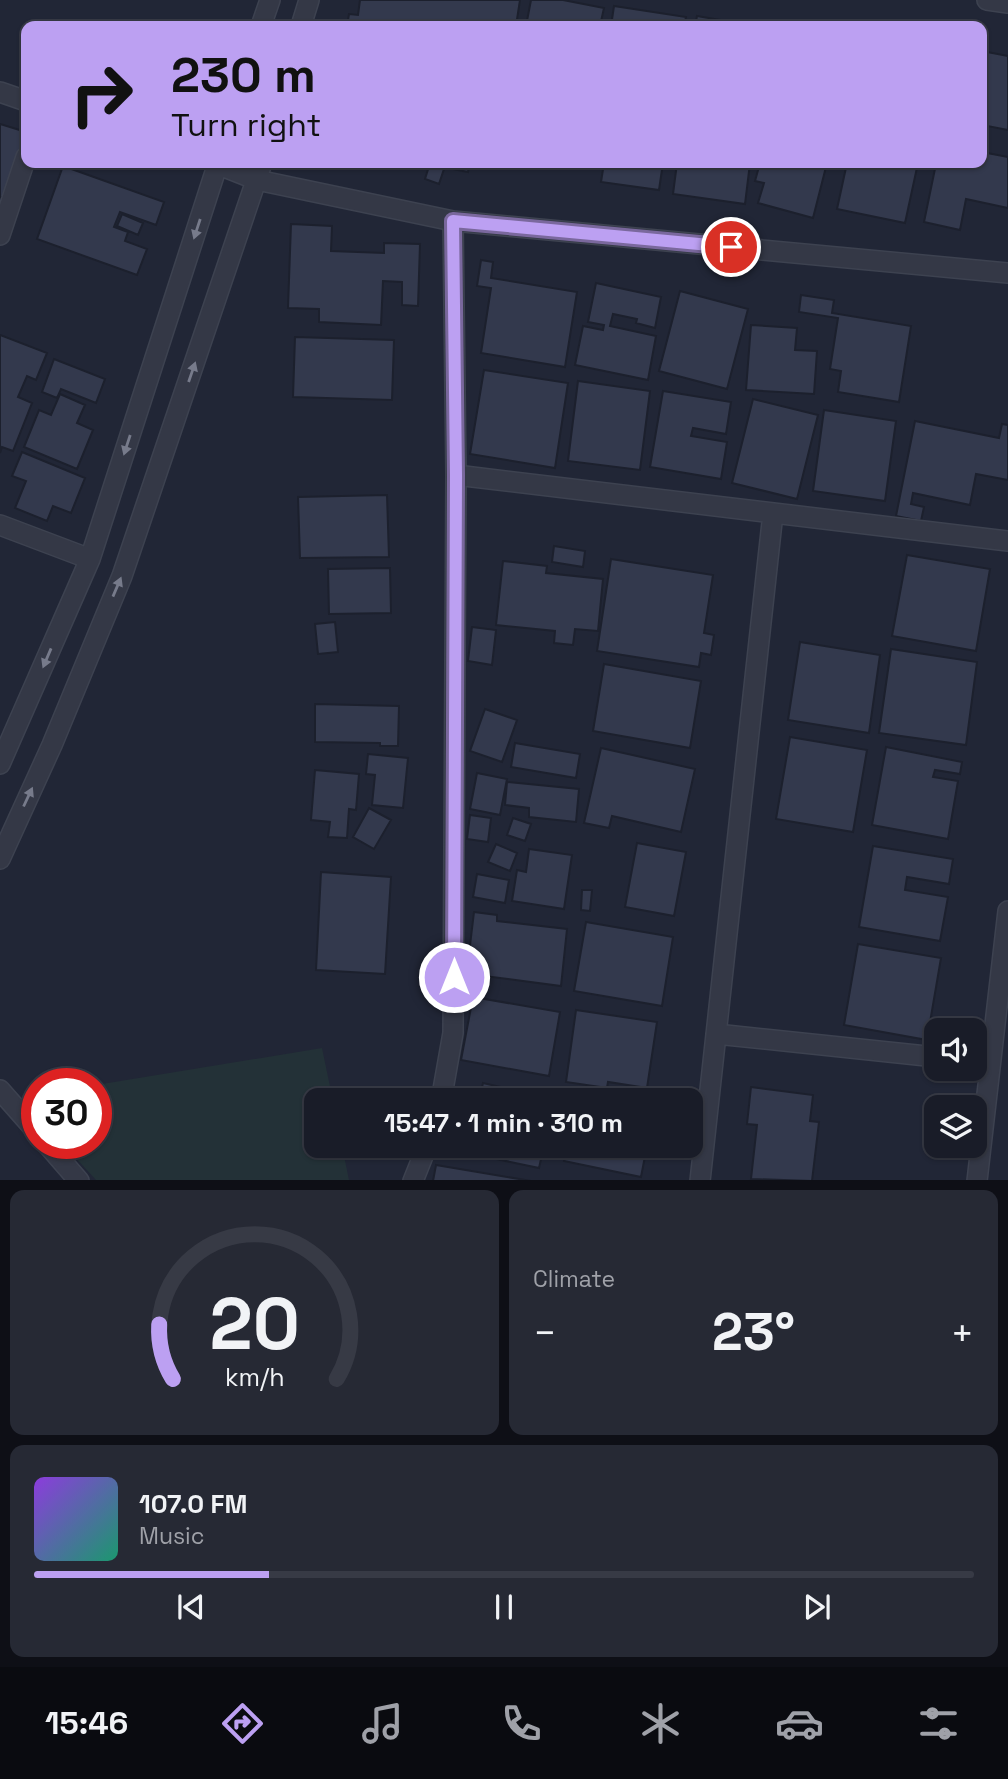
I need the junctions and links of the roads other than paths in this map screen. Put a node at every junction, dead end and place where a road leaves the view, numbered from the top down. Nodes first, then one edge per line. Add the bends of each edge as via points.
1 (270, 0) edge
2 (309, 0) edge
3 (987, 0) edge
4 (1008, 3) edge
5 (263, 21) edge
6 (303, 21) edge
7 (0, 92) edge
8 (21, 99) edge
9 (22, 168) edge
10 (214, 168) edge
11 (260, 171) edge
12 (453, 221) junction
13 (0, 235) edge
14 (1008, 273) edge
15 (456, 475) junction
16 (773, 513) junction
17 (0, 525) edge
18 (1008, 541) edge
19 (90, 559) junction
20 (0, 764) edge
21 (0, 859) edge
22 (1008, 911) edge
23 (716, 1034) junction
24 (987, 1038) edge
25 (924, 1056) edge
26 (982, 1081) edge
27 (442, 1088) edge
28 (0, 1091) edge
29 (21, 1114) edge
30 (422, 1158) edge
31 (60, 1159) edge
32 (78, 1180) edge
33 (413, 1180) edge
34 (700, 1180) edge
35 (976, 1180) edge

1 - 5 street
2 - 6 street
3 - 4 street
7 - 8 street
9 - 13 street
10 -> 19 street
11 - 12 street
21 -> 11 street via 122,576
12 - 14 street
12 - 15 street
15 - 16 street
15 - 27 street via 453,1033
16 - 18 street
16 - 23 street
17 - 19 street
19 -> 20 street
22 - 24 street
23 - 25 street
23 - 34 street
26 - 35 street
28 - 29 street
30 - 33 street
31 - 32 street

